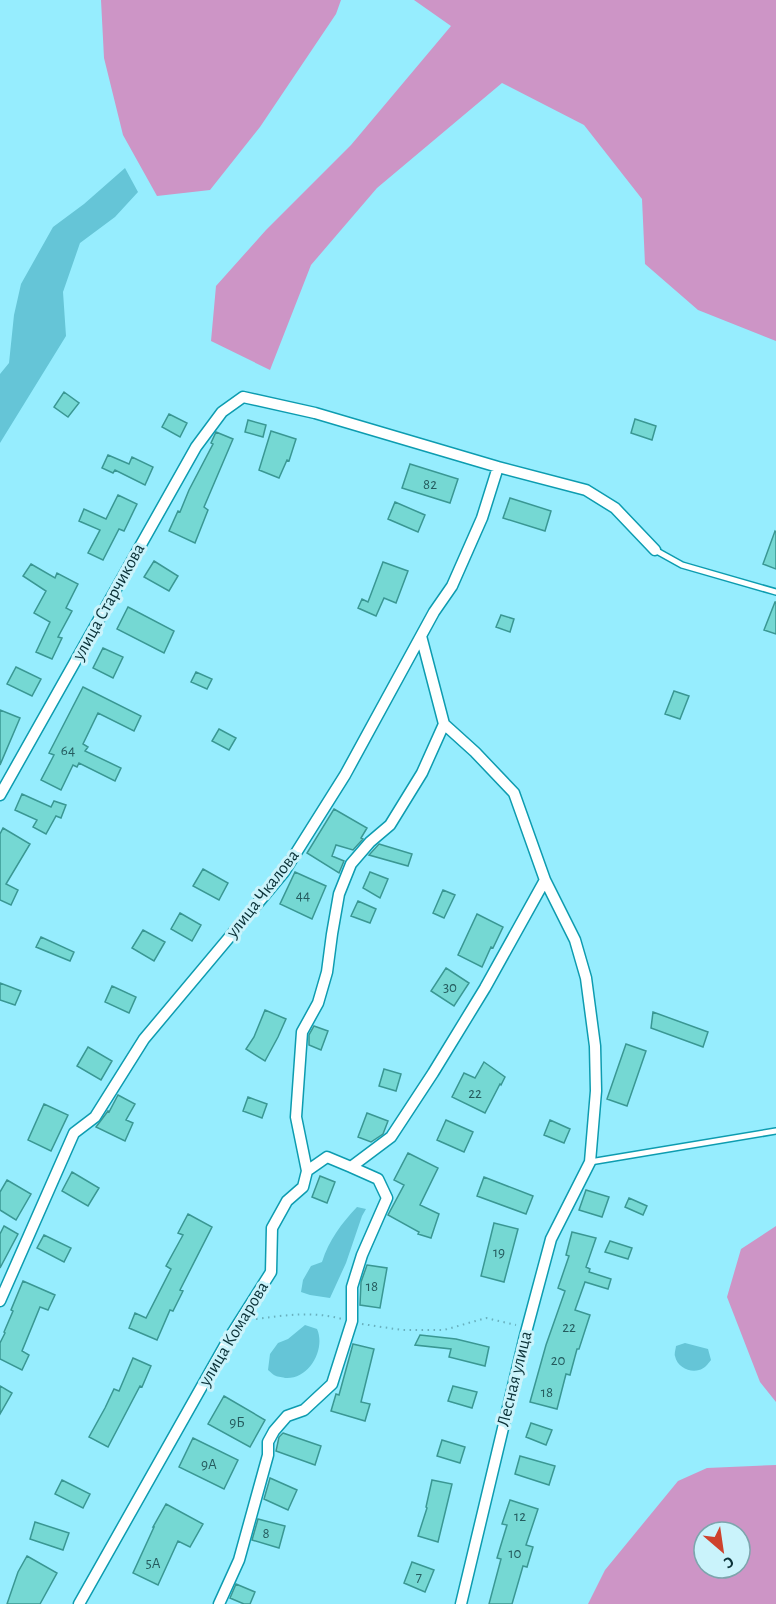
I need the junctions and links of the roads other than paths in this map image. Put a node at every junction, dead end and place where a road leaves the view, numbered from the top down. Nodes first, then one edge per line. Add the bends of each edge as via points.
1 (498, 467) junction
2 (655, 550) joint
3 (776, 592) edge
4 (421, 636) junction
5 (444, 724) junction
6 (0, 795) edge
7 (545, 880) junction
8 (776, 1131) edge
9 (590, 1162) junction
10 (351, 1167) junction
11 (307, 1171) junction
12 (0, 1301) edge
13 (79, 1604) edge
14 (219, 1604) edge
15 (461, 1604) edge

1 - 2 street via 586,490 615,508
1 - 4 street, улица Чкалова via 482,518 452,586
1 - 6 street, улица Старчикова via 243,396 222,412 196,447
2 - 3 lane via 682,565
4 - 5 street
4 - 12 street, улица Чкалова via 345,775 284,872 144,1039 95,1117 74,1133
5 - 7 street via 514,793
5 - 11 street via 422,773 390,825 351,864 339,894 327,972 318,1004 302,1032 296,1117
7 - 9 street via 575,940 586,978 596,1046
7 - 10 street via 485,988 391,1137
8 - 9 lane
9 - 15 street, Лесная улица via 551,1239
10 - 11 street via 327,1157
10 - 14 street via 378,1179 387,1198 352,1287 352,1321 332,1383 304,1410 287,1416 268,1442 268,1455 238,1560
11 - 13 street, улица Комарова via 303,1187 287,1201 272,1228 271,1272 222,1350

